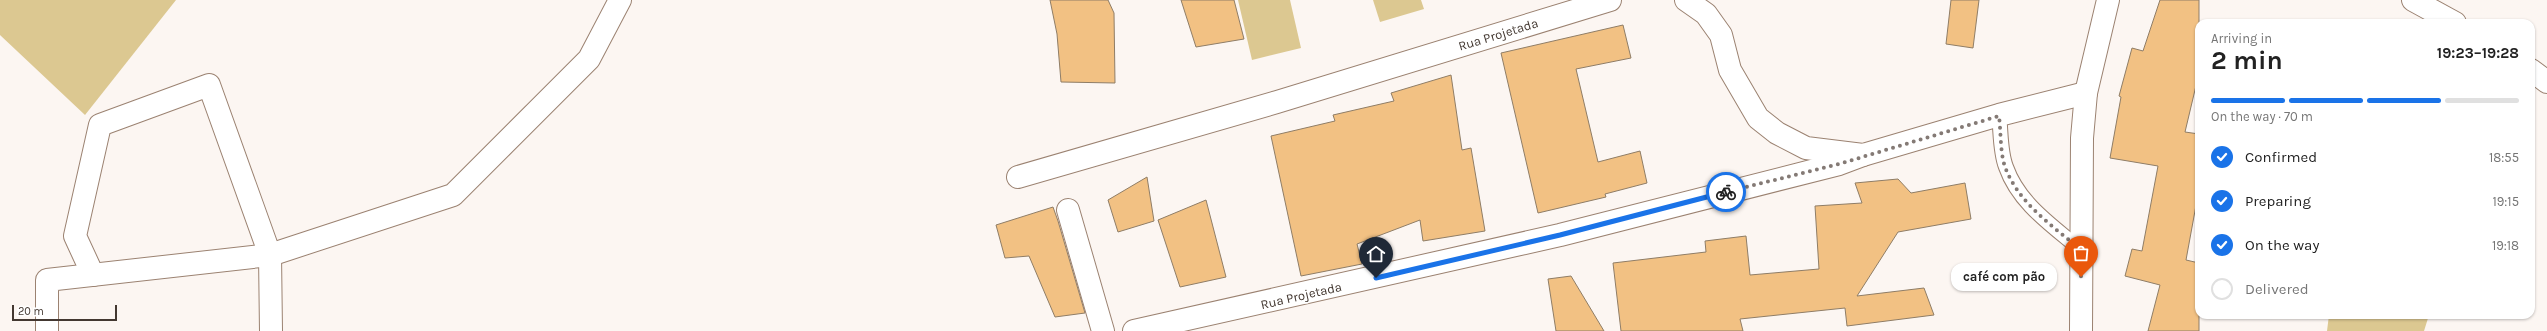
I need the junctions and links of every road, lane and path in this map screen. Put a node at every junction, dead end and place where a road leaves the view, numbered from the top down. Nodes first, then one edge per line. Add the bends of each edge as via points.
1 (620, 0) edge
2 (1610, 0) edge
3 (1686, 0) edge
4 (2108, 0) edge
5 (2413, 0) edge
6 (2448, 19) edge
7 (2535, 73) edge
8 (2547, 82) edge
9 (2086, 93) junction
10 (1999, 116) junction
11 (1863, 155) junction
12 (1018, 177) dead end
13 (1068, 210) dead end
14 (2081, 250) junction
15 (270, 255) junction
16 (93, 275) junction
17 (47, 331) edge
18 (271, 331) edge
19 (1103, 331) edge
20 (1134, 331) edge
21 (2081, 331) edge

1 - 15 street via 589,59 453,195
2 - 12 street, Rua Projetada via 1277,102
3 - 11 street, Rua Projetada via 1706,14 1721,36 1730,70 1758,118 1777,133 1806,148
4 - 9 street
5 - 6 street
7 - 8 street
9 - 10 street, Rua Projetada
9 - 14 street via 2082,138
10 - 11 street, Rua Projetada
10 - 14 lane via 2005,166 2013,184 2026,203
11 - 20 street, Rua Projetada via 1839,164 1560,235
13 - 19 street
14 - 21 street
15 - 16 street
15 - 16 street via 208,86 100,125 75,236
15 - 18 street
16 - 17 street via 47,280

